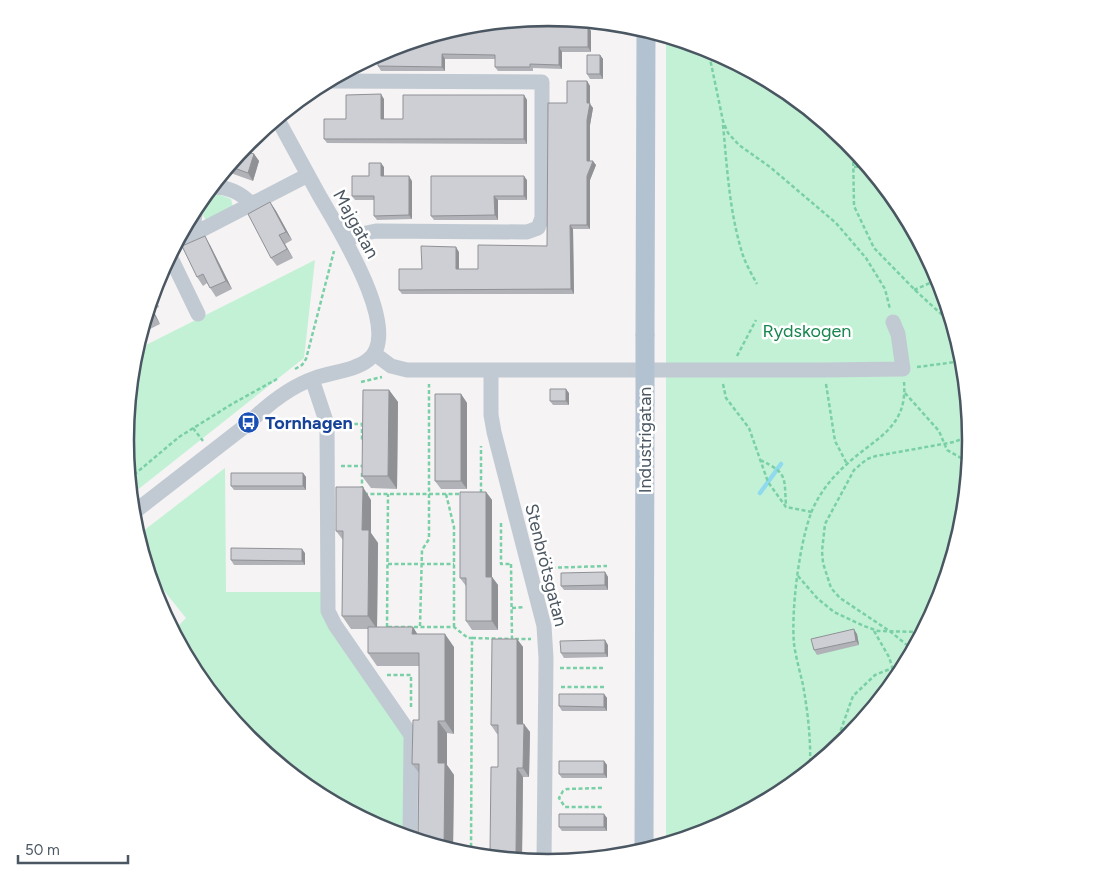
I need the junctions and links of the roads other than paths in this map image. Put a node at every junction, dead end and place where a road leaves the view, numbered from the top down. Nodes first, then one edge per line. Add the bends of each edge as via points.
1 (646, 38) edge
2 (343, 81) edge
3 (281, 124) edge
4 (308, 175) junction
5 (221, 187) edge
6 (252, 204) junction
7 (195, 224) edge
8 (199, 232) junction
9 (188, 237) edge
10 (342, 247) junction
11 (174, 264) edge
12 (198, 314) dead end
13 (893, 322) road end
14 (375, 354) junction
15 (491, 370) junction
16 (312, 379) junction
17 (140, 508) edge
18 (410, 830) edge
19 (644, 843) edge
20 (544, 854) edge

1 - 19 main road, Industrigatan, bridge
2 - 10 street via 542,82 542,218 538,228 527,232 376,231 367,232
3 - 4 street, Majgatan
4 - 6 street
4 - 10 street, Majgatan
5 - 6 street via 242,194
6 - 8 street
7 - 8 street
8 - 9 street
10 - 14 street, Majgatan via 361,270 374,303 380,336
11 - 12 street
13 - 15 street via 903,369
14 - 15 street via 391,366 407,370
14 - 16 street via 359,365
15 - 20 street, Stenbrötsgatan via 494,432 543,619 546,668
16 - 17 street via 283,394
16 - 18 street via 327,424 328,611 411,735

